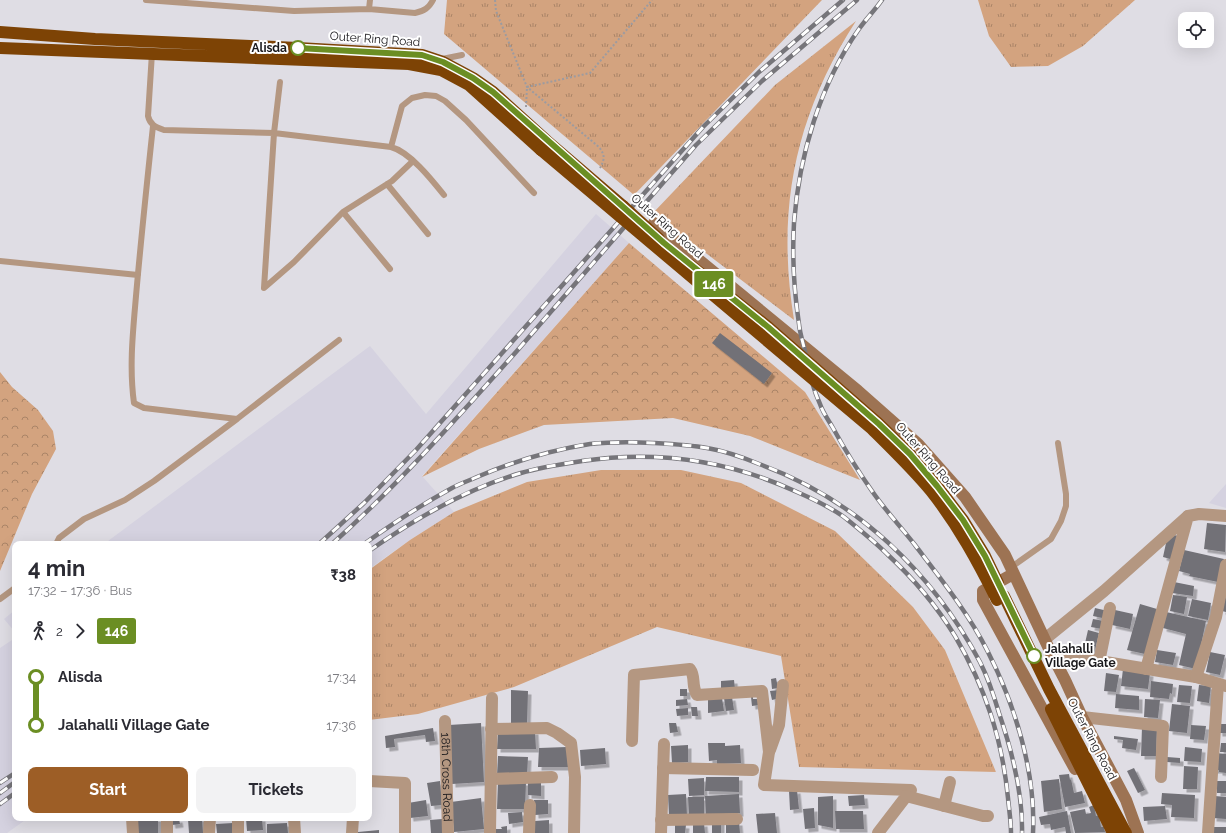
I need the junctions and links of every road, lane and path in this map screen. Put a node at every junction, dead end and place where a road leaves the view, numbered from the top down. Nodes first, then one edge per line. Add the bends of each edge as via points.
1 (146, 0) edge
2 (370, 0) edge
3 (433, 0) edge
4 (495, 0) edge
5 (652, 0) edge
6 (211, 2) edge
7 (369, 9) junction
8 (0, 32) edge
9 (152, 41) junction
10 (0, 48) edge
11 (152, 55) junction
12 (462, 56) dead end
13 (436, 60) junction
14 (280, 82) dead end
15 (527, 87) junction
16 (526, 111) dead end
17 (154, 126) junction
18 (274, 133) junction
19 (544, 146) junction
20 (391, 147) junction
21 (413, 161) junction
22 (600, 168) dead end
23 (387, 184) junction
24 (534, 193) dead end
25 (444, 195) dead end
26 (343, 212) junction
27 (654, 223) dead end
28 (428, 234) dead end
29 (0, 261) edge
30 (390, 269) dead end
31 (138, 275) junction
32 (339, 340) dead end
33 (237, 419) junction
34 (1058, 443) dead end
35 (1188, 516) junction
36 (1226, 516) edge
37 (58, 541) edge
38 (1226, 565) edge
39 (1012, 571) junction
40 (12, 590) edge
41 (1001, 598) junction
42 (0, 599) edge
43 (1110, 608) dead end
44 (1221, 619) edge
45 (1045, 638) junction
46 (1051, 653) junction
47 (1099, 662) junction
48 (1146, 669) junction
49 (1196, 677) junction
50 (784, 685) dead end
51 (1222, 685) edge
52 (492, 698) dead end
53 (1082, 717) junction
54 (445, 721) dead end
55 (491, 729) junction
56 (632, 741) dead end
57 (664, 744) dead end
58 (769, 752) junction
59 (663, 768) junction
60 (753, 770) dead end
61 (552, 777) dead end
62 (1161, 777) dead end
63 (491, 779) junction
64 (372, 781) edge
65 (950, 782) dead end
66 (906, 796) junction
67 (530, 805) dead end
68 (944, 806) junction
69 (988, 816) dead end
70 (737, 819) dead end
71 (661, 820) junction
72 (132, 821) edge
73 (166, 821) edge
74 (210, 821) edge
75 (238, 821) edge
76 (294, 821) edge
77 (353, 821) edge
78 (133, 833) edge
79 (167, 833) edge
80 (209, 833) edge
81 (238, 833) edge
82 (295, 833) edge
83 (352, 833) edge
84 (405, 833) edge
85 (448, 833) edge
86 (490, 833) edge
87 (529, 833) edge
88 (574, 833) edge
89 (661, 833) edge
90 (878, 833) edge
91 (1110, 833) edge
92 (1114, 833) edge
93 (1126, 833) edge
94 (1138, 833) edge
95 (1208, 833) edge

1 - 6 lane
2 - 7 lane
3 - 7 lane via 422,12
4 - 15 path via 496,11
5 - 15 path via 590,72
6 - 7 lane via 294,11
8 - 9 highway, Outer Ring Road
9 - 11 lane
9 - 13 highway, Outer Ring Road via 422,55
10 - 11 highway, Outer Ring Road
11 - 17 lane via 148,116
11 - 19 highway, Outer Ring Road via 409,64 441,70 469,86
12 - 13 lane
13 - 19 highway, Outer Ring Road via 473,78 493,92
14 - 18 lane
15 - 16 path
15 - 22 path via 599,147 604,160
17 - 18 lane via 164,130
17 - 31 lane
18 - 20 lane
18 - 26 lane via 264,288 294,262
19 - 41 highway, Outer Ring Road, bridge via 872,429 931,492
20 - 21 lane via 397,148
20 - 24 lane via 402,106 412,98 436,96 466,120
21 - 23 lane
21 - 25 lane via 426,172
23 - 26 lane
23 - 28 lane
26 - 30 lane
27 - 39 street via 858,391 918,444 965,497 1005,555
29 - 31 lane
31 - 33 lane via 132,343 131,380 134,403 144,408
32 - 33 lane
33 - 37 lane via 154,481 125,500 84,519
34 - 39 lane via 1066,494 1066,506 1061,521 1051,539
35 - 36 street
35 - 45 street via 1104,591
35 - 48 street
38 - 44 street
39 - 45 street
39 - 91 street via 983,591 983,600
40 - 42 lane
41 - 92 highway, Outer Ring Road via 1099,807
41 - 93 highway, Outer Ring Road
43 - 47 street
44 - 49 street
45 - 46 street
46 - 47 street
46 - 53 street
47 - 48 street
48 - 49 street
49 - 51 street
50 - 58 street via 779,725
51 - 95 street
52 - 55 street
53 - 62 street via 1163,726
53 - 94 street via 1126,800
54 - 85 street, 18th Cross Road
55 - 63 street
55 - 88 street via 546,728 571,743 575,777
56 - 58 street via 634,675 690,669 697,695 762,692
57 - 59 street
58 - 66 street via 764,785 911,790
59 - 60 street
59 - 71 street
61 - 63 street
63 - 86 street
64 - 84 street via 405,783
65 - 68 street
66 - 68 street
66 - 90 street
67 - 87 street
68 - 69 street
70 - 71 street
71 - 89 street
72 - 78 street
73 - 79 street
74 - 80 street
75 - 81 street
76 - 82 street
77 - 83 street

